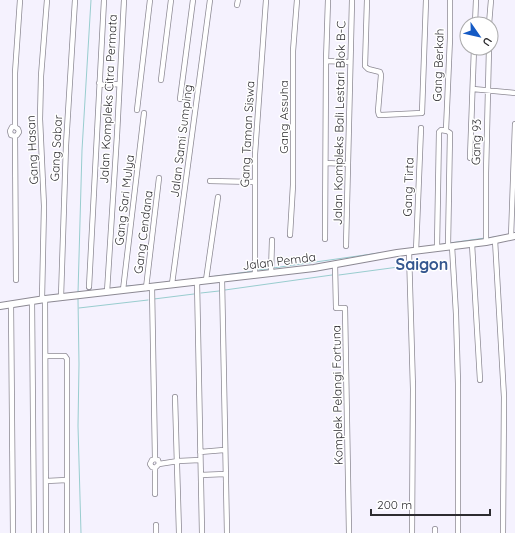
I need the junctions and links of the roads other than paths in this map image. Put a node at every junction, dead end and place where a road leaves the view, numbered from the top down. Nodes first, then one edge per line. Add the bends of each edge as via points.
1 (20, 0) edge
2 (47, 0) edge
3 (75, 0) edge
4 (104, 0) edge
5 (124, 0) edge
6 (150, 0) edge
7 (171, 0) edge
8 (193, 0) edge
9 (210, 0) edge
10 (266, 0) edge
11 (297, 0) edge
12 (328, 0) edge
13 (352, 0) edge
14 (367, 0) edge
15 (426, 0) edge
16 (450, 0) edge
17 (476, 0) edge
18 (490, 0) edge
19 (475, 16) edge
20 (489, 16) edge
21 (474, 56) edge
22 (489, 56) edge
23 (326, 61) junction
24 (350, 62) junction
25 (161, 80) dead end
26 (99, 83) junction
27 (120, 84) junction
28 (473, 89) junction
29 (488, 90) junction
30 (515, 93) edge
31 (180, 100) dead end
32 (137, 110) dead end
33 (144, 113) dead end
34 (515, 124) edge
35 (421, 128) dead end
36 (446, 130) junction
37 (470, 158) dead end
38 (326, 163) junction
39 (348, 164) junction
40 (159, 178) dead end
41 (210, 181) dead end
42 (255, 182) junction
43 (218, 197) dead end
44 (290, 235) dead end
45 (512, 235) edge
46 (325, 239) dead end
47 (486, 239) junction
48 (272, 240) dead end
49 (495, 240) junction
50 (472, 244) junction
51 (449, 245) junction
52 (346, 246) dead end
53 (437, 246) junction
54 (416, 249) junction
55 (409, 252) junction
56 (335, 264) junction
57 (255, 271) junction
58 (271, 273) junction
59 (222, 279) junction
60 (16, 280) dead end
61 (206, 280) junction
62 (197, 281) junction
63 (172, 284) junction
64 (89, 287) dead end
65 (149, 287) junction
66 (123, 290) junction
67 (107, 292) junction
68 (61, 297) junction
69 (43, 299) junction
70 (32, 300) junction
71 (11, 304) junction
72 (0, 306) edge
73 (46, 356) junction
74 (480, 380) dead end
75 (175, 397) dead end
76 (224, 450) junction
77 (200, 452) junction
78 (155, 459) junction
79 (200, 460) junction
80 (178, 461) junction
81 (157, 466) junction
82 (225, 474) junction
83 (201, 475) junction
84 (67, 480) junction
85 (46, 481) junction
86 (155, 494) dead end
87 (156, 525) dead end
88 (12, 533) edge
89 (34, 533) edge
90 (46, 533) edge
91 (67, 533) edge
92 (156, 533) edge
93 (179, 533) edge
94 (202, 533) edge
95 (227, 533) edge
96 (349, 533) edge
97 (412, 533) edge
98 (458, 533) edge
99 (503, 533) edge

1 - 60 street via 15,74 15,127 10,133 15,136
2 - 69 street, Gang Hasan via 40,83 44,206
3 - 68 street, Gang Sabar via 66,145
4 - 26 street
5 - 27 street, Jalan Kompleks Citra Permata
6 - 32 street
7 - 25 street
8 - 31 street
9 - 63 street, Jalan Sami Sumping
10 - 42 street, Gang Taman Siswa
11 - 44 street, Gang Assuha via 293,51 293,185
12 - 23 street
13 - 24 street, Jalan Kompleks Bali Lestari Blok B-C
14 - 15 street via 365,66 378,71 381,75 378,114 381,115 422,113
16 - 36 street, Gang Berkah
17 - 19 street
18 - 20 street
21 - 28 street
22 - 29 street, Gang 93
23 - 24 street
23 - 38 street
24 - 39 street, Jalan Kompleks Bali Lestari Blok B-C
26 - 27 street
26 - 64 street
27 - 67 street, Jalan Kompleks Citra Permata
28 - 29 street
28 - 37 street
29 - 30 street
29 - 47 street, Gang 93
33 - 66 street, Gang Sari Mulya
34 - 45 street
35 - 54 street, Gang Tirta
36 - 51 street, Gang Berkah via 450,133
36 - 53 street, Gang Berkah via 439,132
38 - 39 street
38 - 46 street
39 - 52 street, Jalan Kompleks Bali Lestari Blok B-C
40 - 65 street, Gang Cendana
41 - 42 street
42 - 57 street, Gang Taman Siswa
43 - 61 street
45 - 49 street, Jalan Pemda
47 - 49 street, Jalan Pemda
47 - 50 street, Jalan Pemda
48 - 58 street
49 - 99 street via 504,397
50 - 51 street, Jalan Pemda
50 - 74 street
51 - 53 street, Jalan Pemda
51 - 98 street via 456,314
53 - 54 street, Jalan Pemda
54 - 55 street, Jalan Pemda
55 - 56 street, Jalan Pemda
55 - 97 street via 413,389
56 - 58 street, Jalan Pemda
56 - 96 street, Komplek Pelangi Fortuna via 336,308 345,308
57 - 58 street, Jalan Pemda
57 - 59 street, Jalan Pemda
59 - 61 street, Jalan Pemda
59 - 76 street
61 - 62 street, Jalan Pemda
62 - 63 street, Jalan Pemda
62 - 77 street
63 - 65 street, Jalan Pemda
65 - 66 street, Jalan Pemda
65 - 78 street, Gang Cendana
66 - 67 street, Jalan Pemda
67 - 68 street, Jalan Pemda
68 - 69 street, Jalan Pemda
69 - 70 street, Jalan Pemda
69 - 73 street, Gang Hasan
70 - 71 street, Jalan Pemda
70 - 89 street
71 - 72 street, Jalan Pemda
71 - 88 street
73 - 84 street via 65,356 67,359
73 - 85 street, Gang Hasan
75 - 80 street
76 - 77 street
76 - 82 street
77 - 79 street
78 - 81 street via 158,460
78 - 81 street via 150,464 152,467
79 - 80 street
79 - 83 street
80 - 81 street
80 - 93 street
81 - 86 street
82 - 83 street
82 - 95 street
83 - 94 street
84 - 85 street
84 - 91 street
85 - 90 street, Gang Hasan
87 - 92 street

